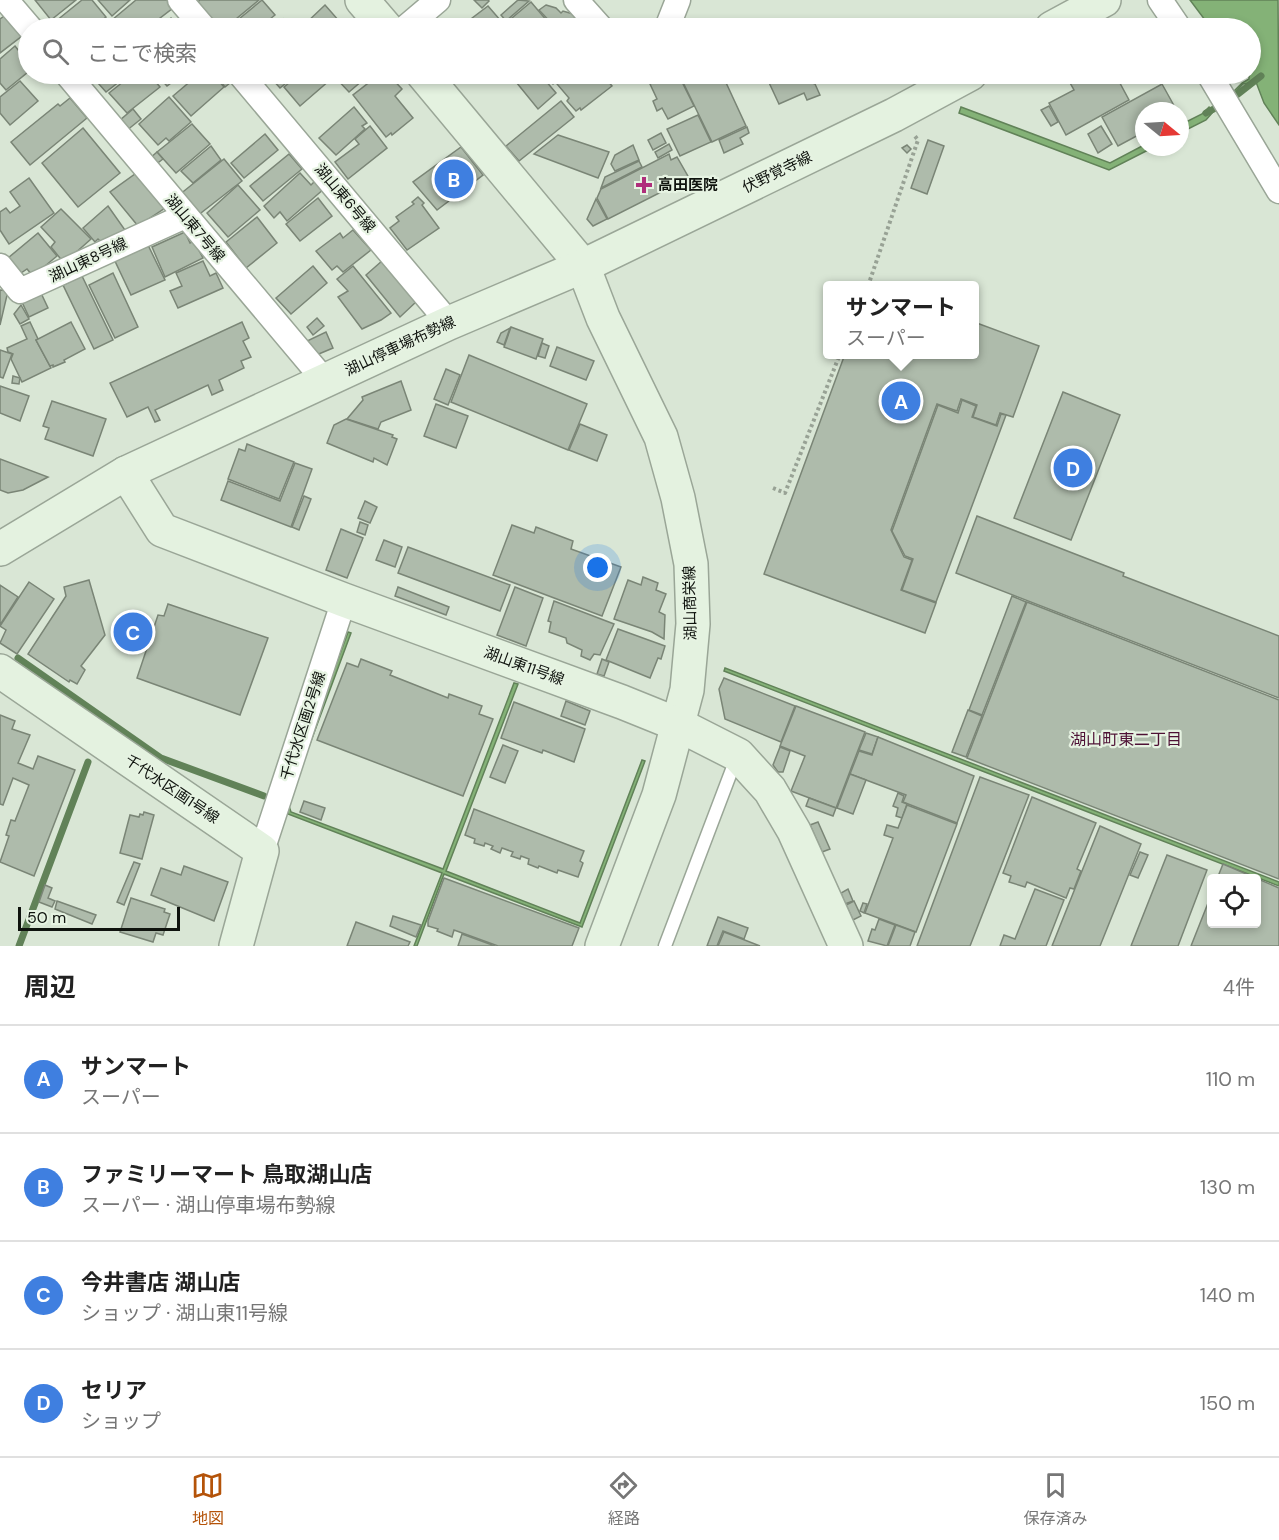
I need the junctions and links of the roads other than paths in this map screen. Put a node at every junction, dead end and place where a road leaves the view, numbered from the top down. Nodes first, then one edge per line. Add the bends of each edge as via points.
1 (6, 0) edge
2 (180, 0) edge
3 (362, 0) edge
4 (438, 0) edge
5 (576, 0) edge
6 (678, 0) edge
7 (1104, 0) edge
8 (1160, 0) edge
9 (21, 18) edge
10 (195, 18) edge
11 (377, 18) edge
12 (417, 18) edge
13 (592, 18) edge
14 (671, 18) edge
15 (1071, 18) edge
16 (1172, 18) edge
17 (76, 84) edge
18 (248, 84) edge
19 (431, 84) edge
20 (952, 84) edge
21 (1215, 84) edge
22 (1279, 191) edge
23 (185, 216) junction
24 (0, 266) edge
25 (583, 266) junction
26 (449, 323) junction
27 (325, 381) junction
28 (126, 473) junction
29 (0, 549) edge
30 (344, 600) junction
31 (0, 671) edge
32 (679, 725) junction
33 (738, 755) junction
34 (262, 851) junction
35 (236, 946) edge
36 (602, 946) edge
37 (665, 946) edge
38 (846, 946) edge

1 - 9 street
2 - 10 street
3 - 11 street
4 - 12 street
5 - 13 street
6 - 14 street
7 - 15 street
8 - 16 street
17 - 23 street, 湖山東7号線
18 - 26 street, 湖山東6号線
19 - 25 street
20 - 25 street, 伏野覚寺線 via 894,116
21 - 22 street
23 - 24 street, 湖山東8号線 via 20,291
23 - 27 street, 湖山東7号線
25 - 26 street, 湖山停車場布勢線
25 - 32 street, 湖山商栄線 via 603,318 661,437 678,498 691,564 693,624 687,690
26 - 27 street, 湖山停車場布勢線
27 - 28 street, 湖山停車場布勢線
28 - 29 street, 湖山停車場布勢線
28 - 30 street, 湖山東11号線 via 162,530
30 - 32 street, 湖山東11号線
30 - 34 street, 千代水区画2号線
31 - 34 street, 千代水区画1号線
32 - 33 street, 湖山東11号線
32 - 36 street, 湖山商栄線 via 659,795
33 - 37 lane
33 - 38 street, 湖山東11号線 via 770,790 794,831
34 - 35 street

